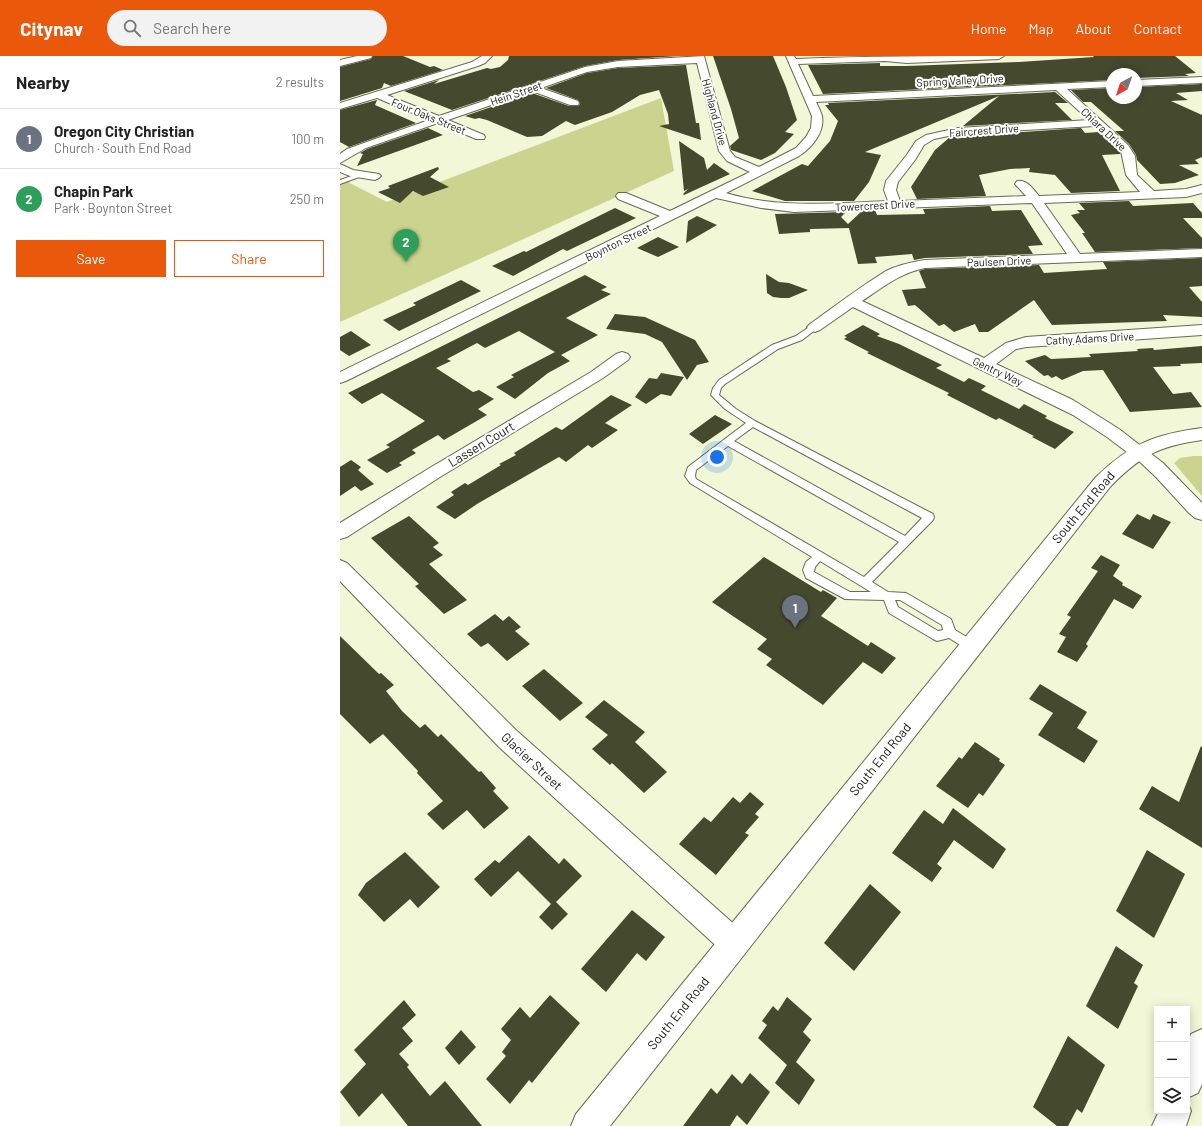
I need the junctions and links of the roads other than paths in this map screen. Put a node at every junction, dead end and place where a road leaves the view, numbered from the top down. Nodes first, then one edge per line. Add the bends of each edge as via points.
1 (368, 56) edge
2 (487, 56) edge
3 (999, 56) edge
4 (884, 57) edge
5 (700, 58) edge
6 (791, 59) edge
7 (340, 63) edge
8 (1202, 80) edge
9 (1142, 83) edge
10 (1106, 84) edge
11 (1059, 87) junction
12 (531, 88) junction
13 (377, 94) junction
14 (809, 99) junction
15 (574, 103) dead end
16 (340, 106) edge
17 (438, 120) junction
18 (1098, 123) junction
19 (480, 137) dead end
20 (340, 160) edge
21 (340, 167) edge
22 (760, 172) junction
23 (360, 175) junction
24 (375, 176) dead end
25 (340, 182) edge
26 (1021, 184) dead end
27 (1202, 189) edge
28 (717, 194) junction
29 (1151, 195) junction
30 (622, 196) dead end
31 (1035, 198) junction
32 (895, 204) junction
33 (671, 216) junction
34 (1202, 253) edge
35 (1076, 258) junction
36 (851, 302) junction
37 (815, 327) joint
38 (1202, 330) edge
39 (622, 357) dead end
40 (985, 365) junction
41 (340, 378) edge
42 (752, 423) junction
43 (1202, 434) edge
44 (727, 441) junction
45 (1138, 452) junction
46 (1202, 513) edge
47 (340, 532) edge
48 (906, 541) junction
49 (819, 556) junction
50 (340, 568) edge
51 (865, 583) junction
52 (888, 597) junction
53 (960, 639) junction
54 (734, 943) junction
55 (1202, 1045) edge
56 (1189, 1078) edge
57 (1174, 1114) edge
58 (588, 1126) edge
59 (1169, 1126) edge

1 - 7 street
2 - 13 street via 482,62
3 - 4 street via 907,60
4 - 6 street
5 - 12 street, Hein Street via 601,66
5 - 22 street, Highland Drive via 725,151 735,161
6 - 14 street, Boynton Street
8 - 9 street
10 - 11 street, Spring Valley Drive
11 - 14 street, Spring Valley Drive
11 - 18 street, Chiara Drive
12 - 15 street
12 - 17 street, Hein Street
13 - 16 street
13 - 17 street, Four Oaks Street
14 - 22 street, Boynton Street via 817,116 813,137 802,150
17 - 19 street, Four Oaks Street
17 - 20 street, Hein Street via 362,146 350,151
18 - 29 street, Chiara Drive via 1129,152 1132,175
18 - 32 street, Faircrest Drive via 958,131 930,137 920,143 892,181 890,190
21 - 23 street
22 - 28 street, Boynton Street
23 - 24 street
23 - 25 lane
26 - 31 street
27 - 29 street, Towercrest Drive via 1186,193
28 - 32 street, Towercrest Drive via 752,205 785,208
28 - 33 street, Boynton Street
29 - 31 street, Towercrest Drive
30 - 33 street
31 - 32 street, Towercrest Drive
31 - 35 street
33 - 41 street, Boynton Street
34 - 35 street, Paulsen Drive
35 - 36 street, Paulsen Drive via 925,264 909,267 892,274
36 - 37 street, Paulsen Drive
36 - 40 street, Gentry Way
37 - 42 lane via 799,338 775,347 722,382 717,388 716,395 730,411
38 - 40 street, Cathy Adams Drive via 1026,342 1011,346
39 - 47 street, Lassen Court via 597,375
40 - 45 street, Gentry Way via 1067,404
42 - 44 lane
42 - 48 lane via 929,517
43 - 45 main road, South End Road via 1156,443
44 - 48 lane
44 - 49 lane via 691,469 690,476 693,481
45 - 46 street, Gentry Way via 1164,474
45 - 53 main road, South End Road via 1102,482
48 - 51 lane
49 - 51 lane
49 - 52 lane via 810,565 810,575 841,594
50 - 54 street, Glacier Street via 508,739
51 - 52 lane
52 - 53 lane via 902,596 947,622
52 - 53 lane via 893,610 937,636
53 - 54 main road, South End Road
54 - 58 main road, South End Road
55 - 56 street
57 - 59 street

